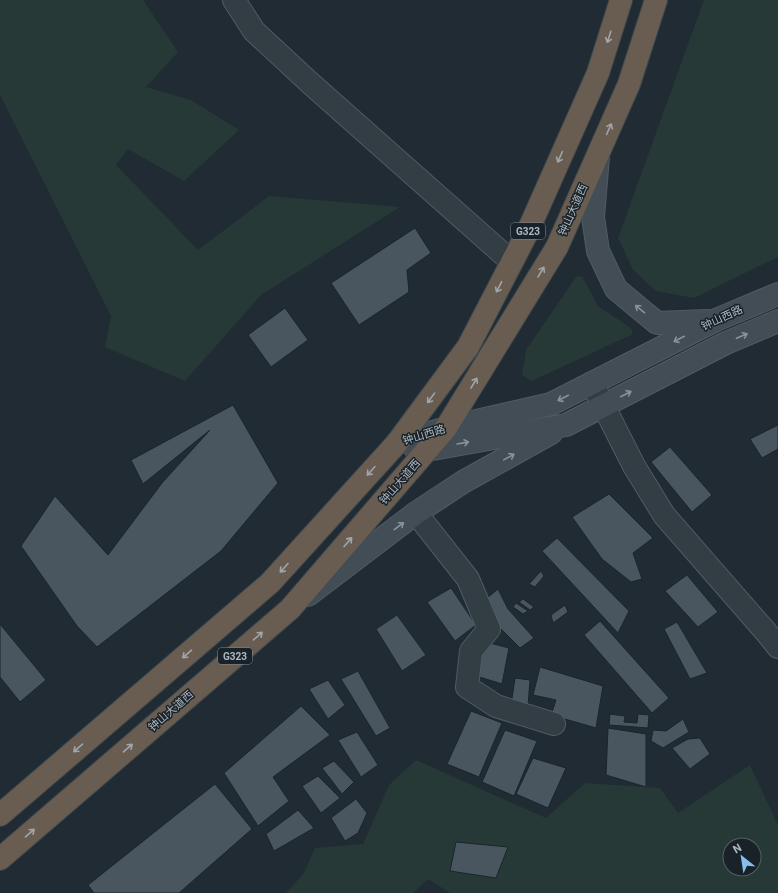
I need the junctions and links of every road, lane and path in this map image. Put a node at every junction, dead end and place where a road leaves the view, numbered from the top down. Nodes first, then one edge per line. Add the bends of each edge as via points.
1 (234, 0) edge
2 (622, 0) edge
3 (656, 0) edge
4 (598, 154) junction
5 (512, 262) junction
6 (778, 294) edge
7 (716, 320) junction
8 (778, 321) edge
9 (592, 383) junction
10 (604, 406) junction
11 (566, 425) junction
12 (446, 428) junction
13 (397, 443) junction
14 (428, 450) junction
15 (416, 512) junction
16 (290, 609) junction
17 (778, 648) edge
18 (554, 724) dead end
19 (0, 815) edge
20 (0, 859) edge

1 - 5 street via 254,31
2 -> 5 highway, G323 via 598,73
4 -> 3 highway, 钟山大道西 / G323 via 629,84
7 -> 4 main road via 657,323 616,289 598,251 593,216
12 -> 4 highway, 钟山大道西 / G323 via 557,247
5 -> 13 highway, G323 via 468,347
6 - 7 main road, 钟山西路
7 -> 9 main road, 钟山西路
10 -> 8 main road, 钟山西路 via 726,343
9 - 10 street
9 -> 12 main road, 钟山西路 via 551,404
10 - 11 main road, 钟山西路
10 - 17 street via 634,466 664,515
14 -> 11 main road, 钟山西路
15 -> 11 main road via 463,482
12 - 13 main road, 钟山西路
12 - 14 highway, 钟山大道西 / G323
13 - 14 main road, 钟山西路
13 -> 19 highway, G323 via 270,582
16 -> 14 highway, 钟山大道西 / G323
16 -> 15 main road
15 - 18 street via 468,579 489,629 471,651 467,687 496,706
20 -> 16 highway, 钟山大道西 / G323

